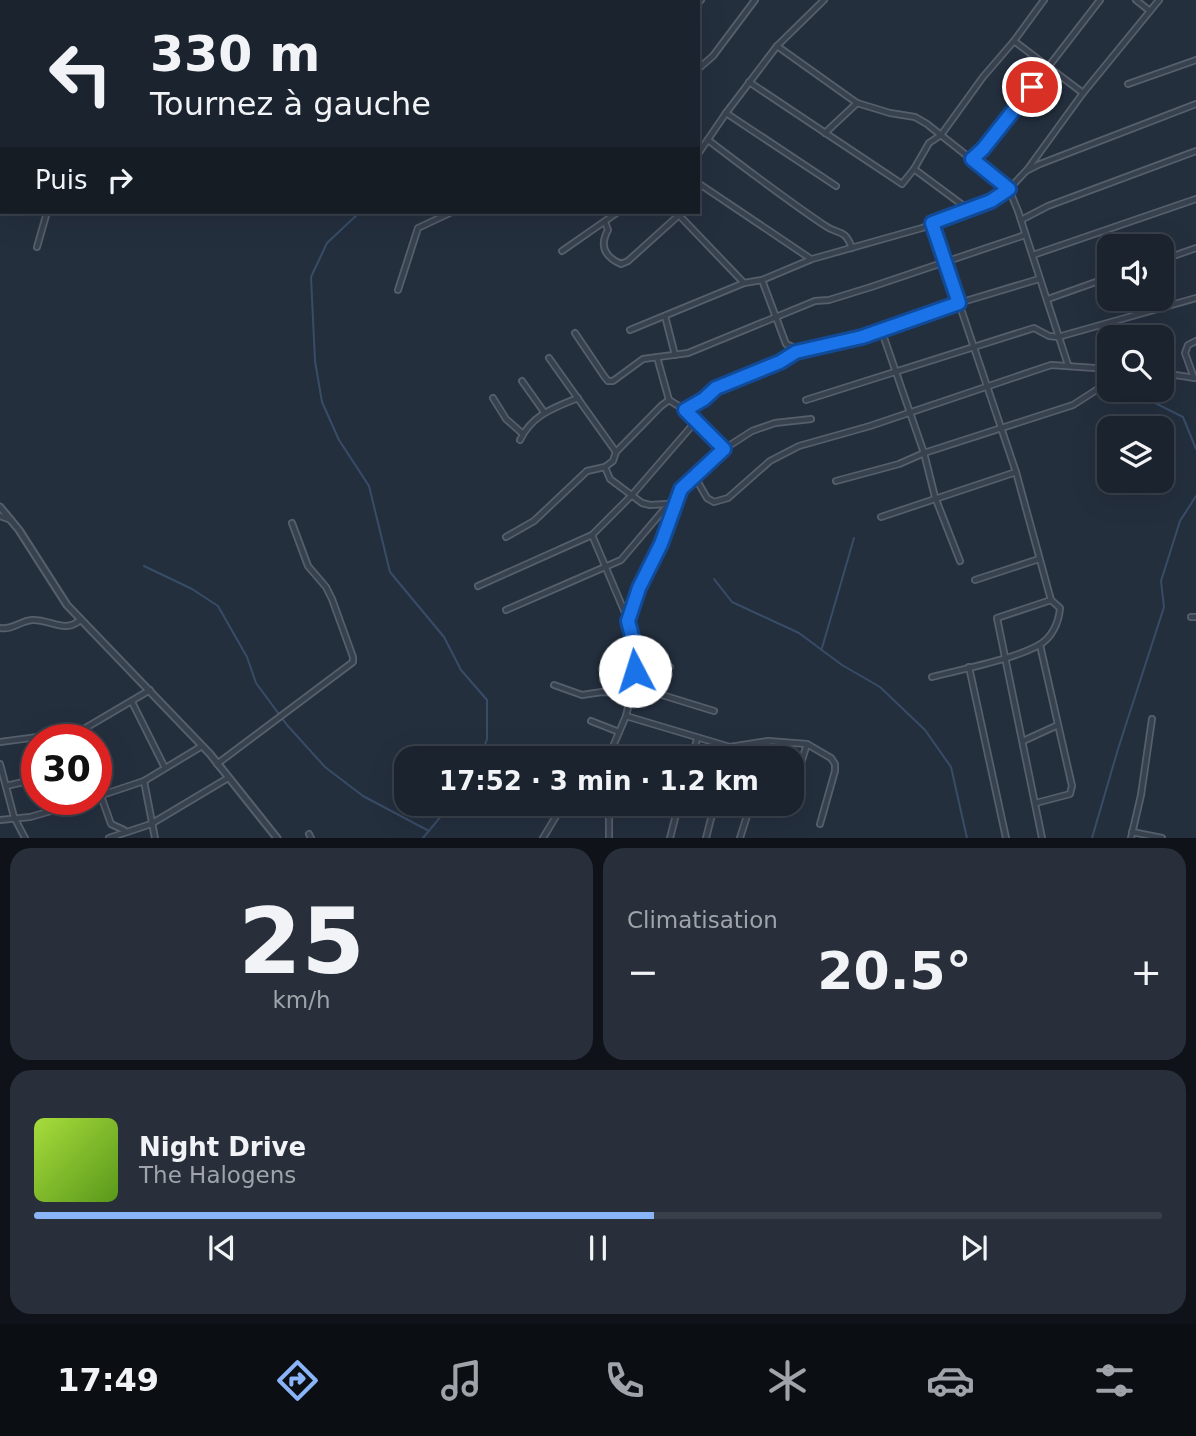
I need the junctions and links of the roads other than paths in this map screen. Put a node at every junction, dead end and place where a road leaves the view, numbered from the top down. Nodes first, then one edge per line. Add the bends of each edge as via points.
1 (755, 0) edge
2 (824, 0) edge
3 (1044, 0) edge
4 (1100, 0) edge
5 (1136, 0) edge
6 (1159, 0) edge
7 (1150, 11) junction
8 (1014, 41) junction
9 (777, 46) junction
10 (1196, 60) edge
11 (1047, 66) junction
12 (700, 67) edge
13 (749, 82) junction
14 (1128, 84) dead end
15 (1083, 93) junction
16 (857, 103) junction
17 (1196, 104) edge
18 (726, 113) junction
19 (825, 133) junction
20 (941, 135) junction
21 (708, 141) junction
22 (700, 151) edge
23 (1196, 151) edge
24 (972, 159) junction
25 (914, 169) junction
26 (1027, 171) junction
27 (700, 184) edge
28 (836, 186) dead end
29 (1009, 189) junction
30 (1196, 199) edge
31 (968, 209) junction
32 (46, 214) edge
33 (448, 214) edge
34 (615, 214) edge
35 (678, 214) edge
36 (1021, 220) junction
37 (605, 222) junction
38 (932, 223) junction
39 (1025, 235) junction
40 (37, 247) dead end
41 (852, 248) junction
42 (1196, 248) edge
43 (562, 251) dead end
44 (1033, 255) junction
45 (1174, 256) edge
46 (812, 259) junction
47 (946, 261) junction
48 (1039, 279) junction
49 (762, 280) junction
50 (1097, 282) edge
51 (744, 283) junction
52 (398, 290) dead end
53 (1196, 298) edge
54 (1047, 299) junction
55 (959, 303) junction
56 (665, 316) junction
57 (775, 318) junction
58 (881, 329) junction
59 (629, 330) dead end
60 (575, 333) dead end
61 (1058, 337) junction
62 (1196, 341) edge
63 (974, 346) junction
64 (801, 351) junction
65 (675, 355) junction
66 (549, 358) dead end
67 (657, 358) junction
68 (1068, 365) junction
69 (1097, 368) edge
70 (894, 371) junction
71 (1174, 375) edge
72 (1195, 378) edge
73 (522, 381) dead end
74 (987, 388) junction
75 (1097, 390) edge
76 (493, 398) dead end
77 (578, 398) junction
78 (669, 400) junction
79 (806, 400) dead end
80 (685, 410) junction
81 (544, 412) junction
82 (909, 413) junction
83 (811, 419) dead end
84 (696, 421) junction
85 (1001, 429) junction
86 (523, 434) junction
87 (520, 440) dead end
88 (724, 449) junction
89 (616, 452) junction
90 (924, 453) junction
91 (606, 467) junction
92 (1016, 472) junction
93 (695, 477) junction
94 (836, 481) dead end
95 (681, 489) junction
96 (632, 495) junction
97 (935, 497) junction
98 (668, 503) junction
99 (0, 507) edge
100 (0, 516) edge
101 (881, 517) dead end
102 (12, 520) junction
103 (292, 523) dead end
104 (592, 535) junction
105 (506, 537) dead end
106 (1039, 559) junction
107 (960, 561) dead end
108 (606, 568) junction
109 (975, 580) dead end
110 (478, 586) dead end
111 (1051, 600) junction
112 (506, 610) dead end
113 (80, 620) junction
114 (628, 621) junction
115 (0, 628) edge
116 (1040, 645) junction
117 (637, 656) junction
118 (1004, 657) junction
119 (670, 667) dead end
120 (970, 667) junction
121 (932, 677) dead end
122 (554, 685) dead end
123 (633, 686) junction
124 (150, 690) junction
125 (631, 694) junction
126 (132, 702) junction
127 (714, 711) dead end
128 (626, 716) junction
129 (1152, 719) dead end
130 (591, 721) dead end
131 (1058, 725) junction
132 (620, 732) junction
133 (697, 739) junction
134 (768, 741) junction
135 (1023, 741) junction
136 (0, 742) edge
137 (807, 744) junction
138 (202, 746) junction
139 (614, 746) edge
140 (695, 746) edge
141 (726, 746) edge
142 (736, 746) edge
143 (767, 746) edge
144 (804, 754) edge
145 (0, 764) edge
146 (217, 764) junction
147 (164, 768) junction
148 (228, 778) junction
149 (144, 781) junction
150 (21, 783) edge
151 (6, 786) junction
152 (112, 792) edge
153 (1036, 803) junction
154 (37, 815) edge
155 (107, 815) edge
156 (556, 816) edge
157 (608, 816) edge
158 (676, 816) edge
159 (712, 816) edge
160 (747, 816) edge
161 (14, 817) junction
162 (0, 820) edge
163 (151, 824) junction
164 (820, 824) dead end
165 (125, 830) junction
166 (1131, 835) edge
167 (25, 838) edge
168 (109, 838) edge
169 (155, 838) edge
170 (276, 838) edge
171 (543, 838) edge
172 (609, 838) edge
173 (670, 838) edge
174 (706, 838) edge
175 (740, 838) edge
176 (1006, 838) edge
177 (1042, 838) edge
178 (1162, 838) edge

1 - 12 street
2 - 9 street
3 - 8 street
4 - 11 street
5 - 7 street
6 - 7 street
7 - 15 street
8 - 11 street
8 - 20 street
9 - 13 street
9 - 16 street
10 - 14 street
11 - 15 street
11 - 24 street
13 - 18 street
13 - 19 street
15 - 26 street
16 - 19 street
16 - 20 street via 915,117
17 - 26 street
18 - 21 street
18 - 28 street
19 - 25 street via 902,184
20 - 24 street
20 - 25 street via 929,143
21 - 22 street
21 - 41 street via 798,208 847,236
23 - 36 street
24 - 29 street
25 - 31 street
26 - 29 street
27 - 46 street
29 - 31 street
29 - 36 street
30 - 44 street
31 - 38 street
32 - 40 street
33 - 52 street via 418,229
34 - 37 street
35 - 37 street via 621,264 604,251
35 - 51 street
36 - 39 street
37 - 43 street
38 - 41 street
38 - 47 street
39 - 44 street
39 - 47 street
41 - 46 street
42 - 45 street
44 - 48 street
46 - 49 street
47 - 55 street
47 - 57 street
48 - 54 street
48 - 55 street
49 - 51 street
49 - 57 street
50 - 54 street
51 - 56 street
53 - 61 street
54 - 61 street
55 - 58 street
55 - 63 street
56 - 59 street
56 - 65 street
57 - 64 street via 786,344
57 - 65 street
58 - 64 street
58 - 70 street
60 - 67 street via 608,381 643,359
61 - 63 street via 1034,328
61 - 68 street
62 - 72 street via 1185,353
63 - 70 street
63 - 74 street
64 - 80 street via 716,388
65 - 67 street
66 - 77 street
67 - 78 street
68 - 69 street
68 - 74 street via 1052,365
70 - 79 street
70 - 82 street
71 - 72 street
73 - 81 street
74 - 82 street
74 - 85 street
75 - 85 street via 1073,405
76 - 86 street
77 - 81 street
77 - 89 street
78 - 80 street
78 - 89 street
80 - 84 street
81 - 86 street
82 - 90 street
82 - 93 street via 783,452 728,498 714,502 707,498
83 - 88 street via 762,426
84 - 88 street
84 - 96 street
85 - 90 street
85 - 92 street
86 - 87 street
88 - 93 street
89 - 91 street
90 - 94 street
90 - 97 street
91 - 96 street via 607,475
91 - 105 street via 587,471 534,521
92 - 97 street
92 - 106 street
93 - 95 street
95 - 98 street
95 - 114 street
96 - 98 street via 646,505
96 - 104 street
97 - 101 street
97 - 107 street
98 - 108 street via 625,557
99 - 102 street
100 - 102 street
102 - 113 street
103 - 146 street via 308,566 332,599 353,662
104 - 108 street
104 - 110 street
106 - 109 street
106 - 111 street
108 - 112 street
108 - 114 street
111 - 116 street via 1060,608 1059,619
111 - 118 street via 997,618
113 - 115 street via 72,626 31,620 15,628
113 - 124 street
114 - 117 street
116 - 118 street
116 - 131 street
117 - 119 street
117 - 123 street
118 - 120 street
118 - 135 street
120 - 121 street
120 - 176 street
122 - 125 street via 577,695
123 - 125 street
123 - 127 street
124 - 126 street
124 - 138 street
125 - 128 street
126 - 136 street via 70,735
126 - 147 street
128 - 132 street
128 - 133 street
129 - 166 street
130 - 132 street
131 - 135 street
131 - 153 street via 1070,794
132 - 139 street
133 - 140 street
133 - 141 street
134 - 137 street
134 - 142 street
134 - 143 street
135 - 153 street
137 - 144 street
137 - 164 street via 835,764
138 - 146 street
138 - 147 street
145 - 151 street
146 - 148 street
147 - 149 street
148 - 163 street
148 - 170 street
149 - 152 street
149 - 163 street
150 - 151 street
151 - 161 street
153 - 177 street
154 - 161 street
155 - 165 street
156 - 171 street
157 - 172 street
158 - 173 street
159 - 174 street
160 - 175 street
161 - 162 street
161 - 167 street
163 - 165 street
163 - 169 street
165 - 168 street
166 - 178 street

